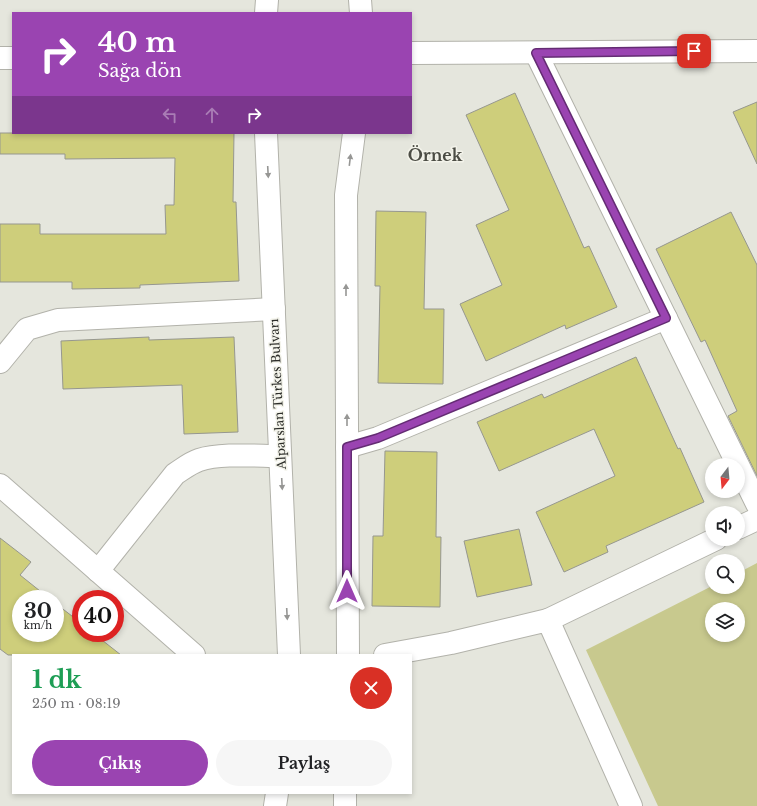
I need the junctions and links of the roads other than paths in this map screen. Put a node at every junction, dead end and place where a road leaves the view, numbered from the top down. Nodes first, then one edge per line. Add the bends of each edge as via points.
1 (267, 0) edge
2 (360, 0) edge
3 (266, 12) edge
4 (361, 12) edge
5 (757, 51) edge
6 (412, 53) edge
7 (536, 53) junction
8 (0, 58) edge
9 (12, 58) edge
10 (266, 134) edge
11 (354, 134) edge
12 (274, 309) junction
13 (666, 318) junction
14 (0, 362) edge
15 (347, 447) junction
16 (280, 456) junction
17 (0, 485) edge
18 (757, 504) edge
19 (757, 519) edge
20 (745, 525) edge
21 (705, 544) edge
22 (98, 571) junction
23 (548, 620) junction
24 (193, 654) edge
25 (289, 654) edge
26 (348, 654) edge
27 (390, 654) edge
28 (277, 794) edge
29 (346, 794) edge
30 (275, 806) edge
31 (345, 806) edge
32 (631, 806) edge

1 - 3 street
2 - 4 street
5 - 7 street
6 - 7 street
7 - 13 street
8 - 9 street
10 -> 12 street, Alparslan Türkes Bulvarı
15 -> 11 street via 346,195
12 - 14 street via 58,320 27,329
12 - 16 street, Alparslan Türkes Bulvarı
13 - 15 street via 378,438
13 - 18 street
15 - 26 street
16 - 22 street via 212,457 186,466 175,474
16 -> 25 street, Alparslan Türkes Bulvarı
17 - 22 street
19 - 20 street
21 - 23 street
22 - 24 street
23 - 27 street via 451,643
23 - 32 street
28 - 30 street
29 - 31 street

